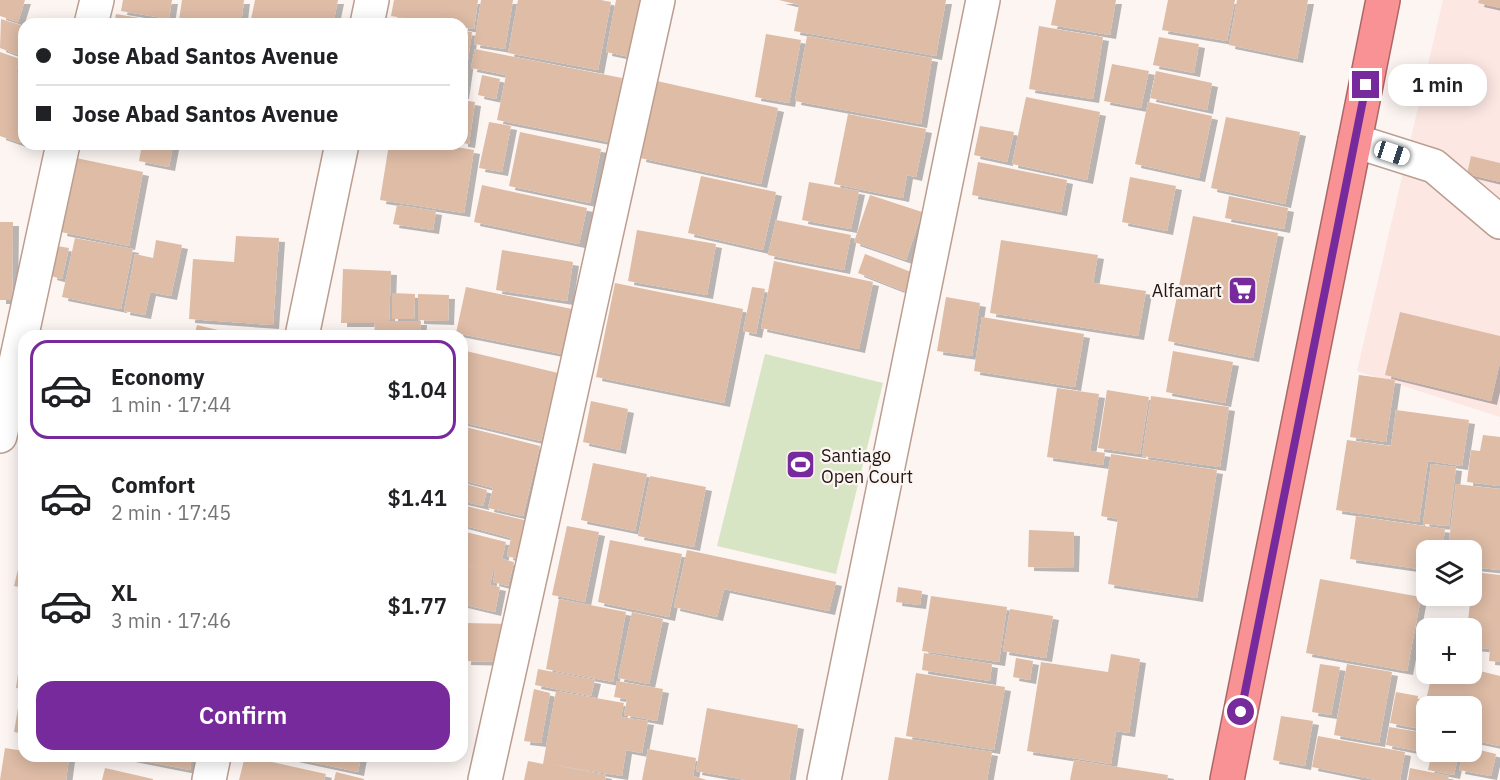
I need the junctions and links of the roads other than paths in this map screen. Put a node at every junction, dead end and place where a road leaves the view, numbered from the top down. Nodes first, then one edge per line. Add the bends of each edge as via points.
1 (98, 0) edge
2 (372, 0) edge
3 (658, 0) edge
4 (983, 0) edge
5 (1383, 0) edge
6 (93, 18) edge
7 (368, 18) edge
8 (1355, 141) junction
9 (62, 150) edge
10 (341, 150) edge
11 (1500, 222) edge
12 (23, 330) edge
13 (303, 330) edge
14 (18, 353) edge
15 (0, 436) edge
16 (213, 762) edge
17 (209, 780) edge
18 (485, 780) edge
19 (824, 780) edge
20 (1227, 780) edge

1 - 6 street
2 - 7 street
3 - 18 street
4 - 19 street
5 - 8 highway
8 - 11 street via 1434,166
8 - 20 highway
9 - 12 street
10 - 13 street
14 - 15 street
16 - 17 street

